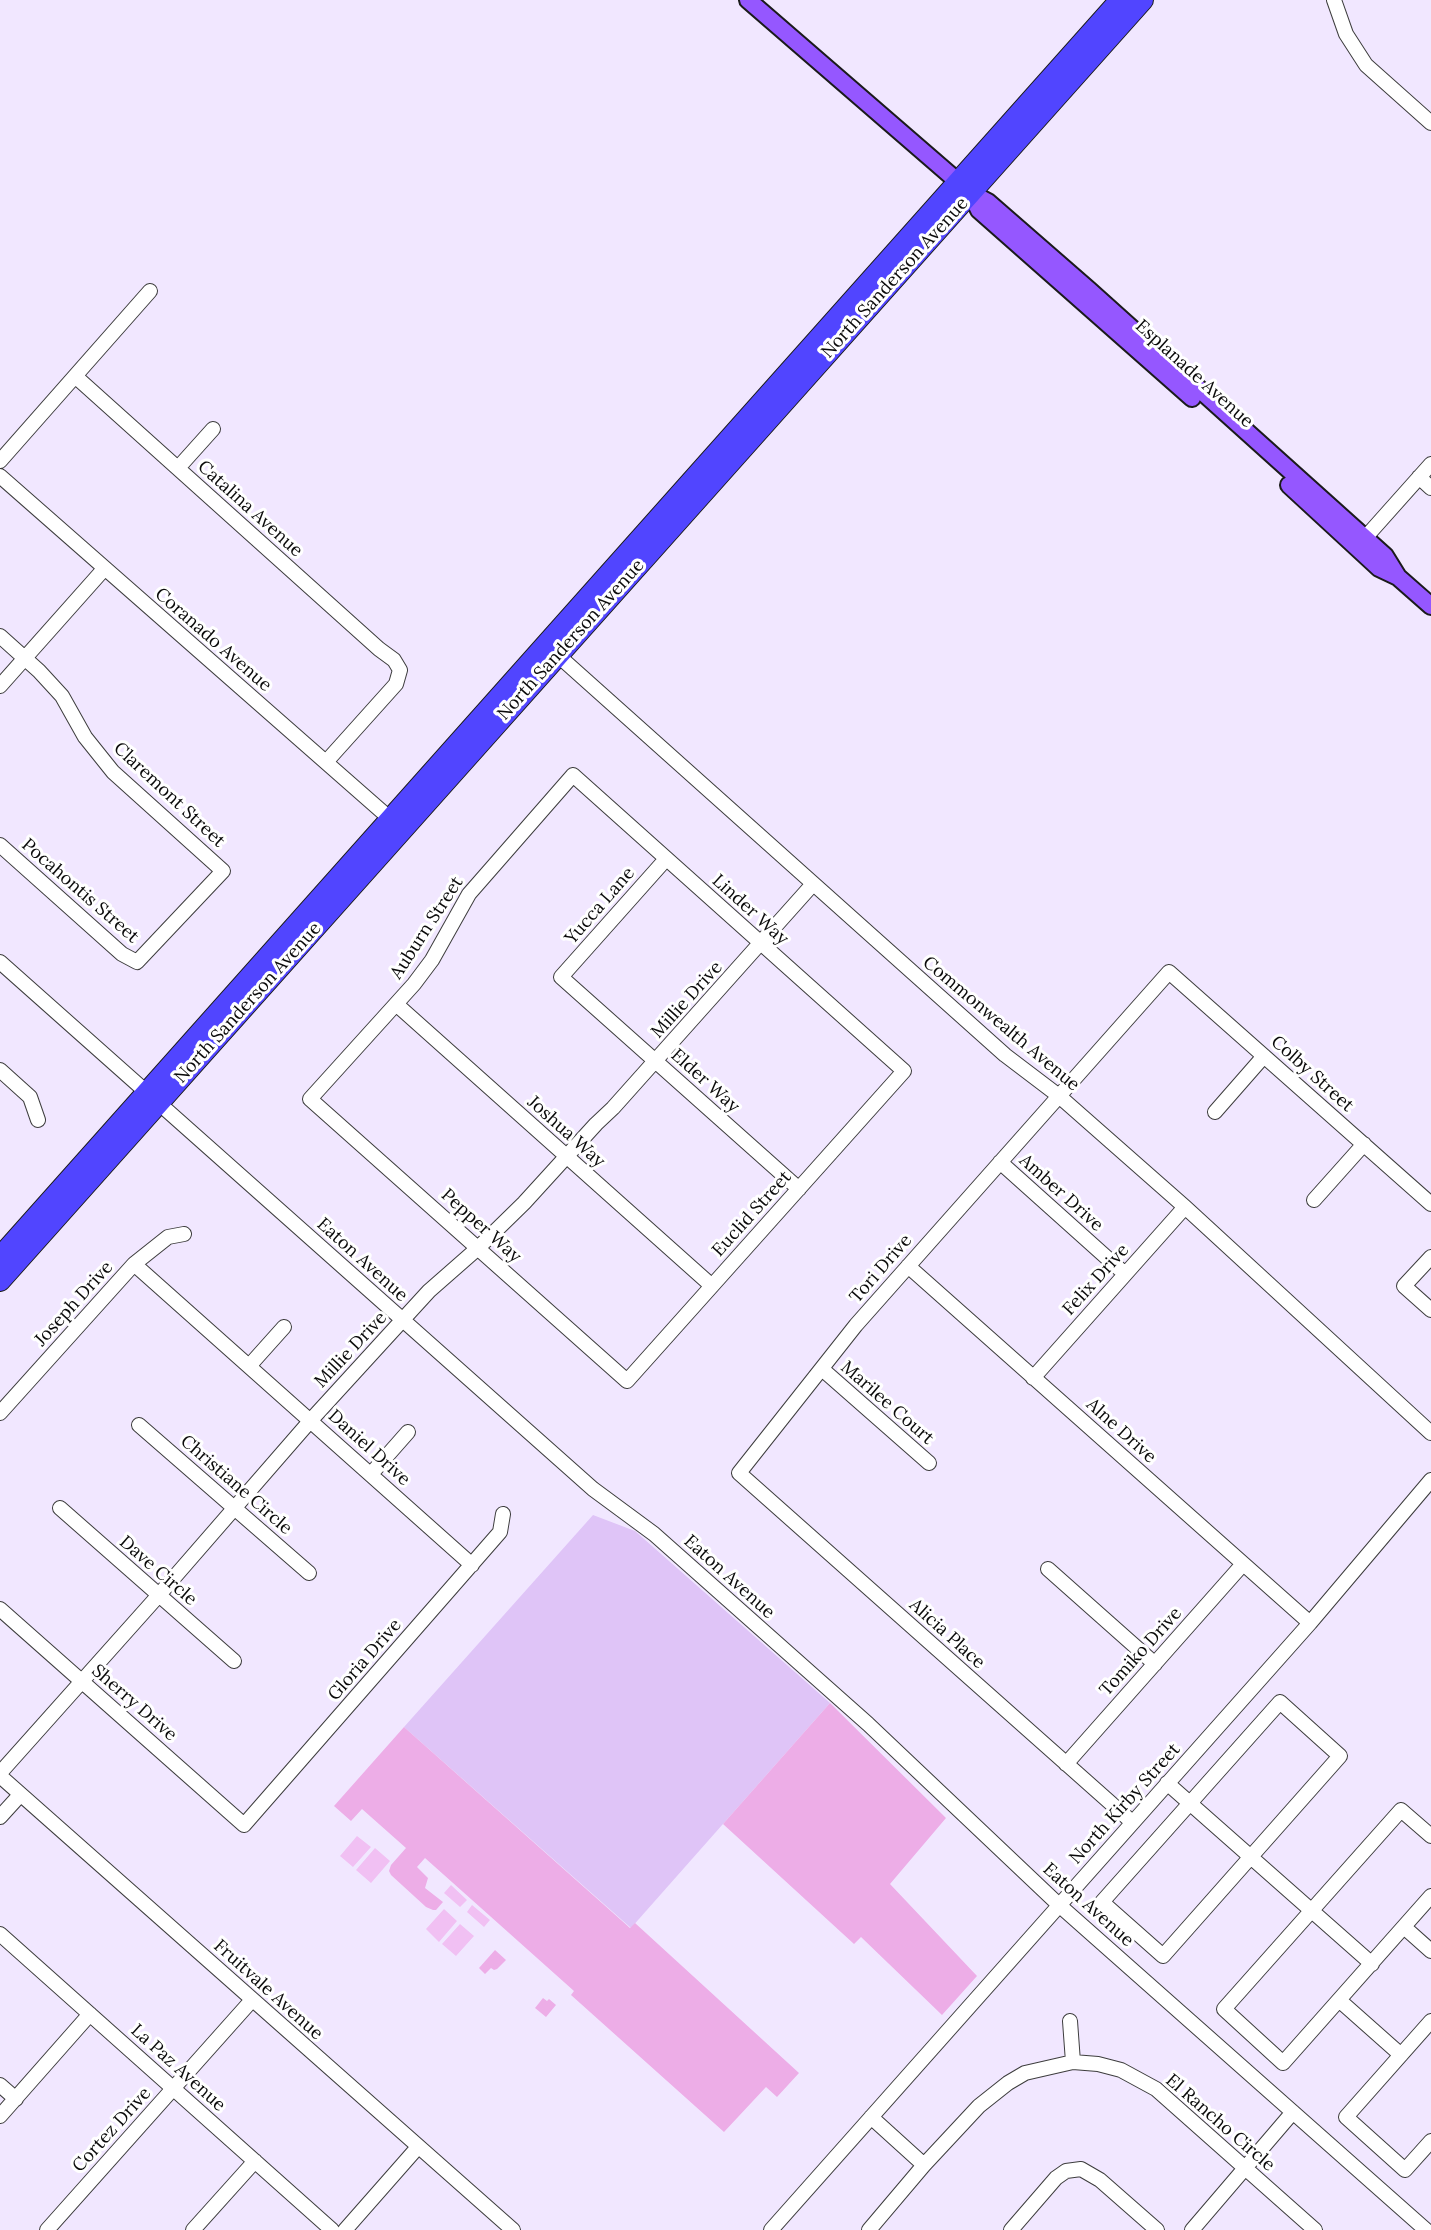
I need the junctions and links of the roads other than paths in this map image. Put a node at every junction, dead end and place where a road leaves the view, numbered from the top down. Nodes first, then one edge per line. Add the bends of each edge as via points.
1 (748, 0) edge
2 (1120, 0) edge
3 (1143, 0) edge
4 (1334, 0) edge
5 (1431, 123) edge
6 (965, 188) junction
7 (150, 291) dead end
8 (75, 376) junction
9 (213, 429) dead end
10 (0, 461) edge
11 (1431, 464) edge
12 (178, 468) junction
13 (0, 476) edge
14 (1419, 477) junction
15 (1431, 488) edge
16 (1365, 538) junction
17 (104, 569) junction
18 (1398, 577) junction
19 (1431, 606) edge
20 (0, 636) edge
21 (552, 650) junction
22 (25, 658) junction
23 (0, 686) edge
24 (326, 762) junction
25 (573, 775) joint
26 (397, 825) junction
27 (0, 845) edge
28 (666, 858) junction
29 (813, 884) junction
30 (761, 944) junction
31 (0, 962) edge
32 (137, 962) joint
33 (1169, 972) joint
34 (561, 976) joint
35 (396, 1004) junction
36 (1264, 1056) junction
37 (656, 1061) junction
38 (0, 1070) edge
39 (904, 1071) joint
40 (1059, 1096) junction
41 (153, 1097) junction
42 (310, 1099) joint
43 (1215, 1112) dead end
44 (38, 1120) dead end
45 (1364, 1144) junction
46 (566, 1156) junction
47 (1000, 1162) junction
48 (799, 1189) junction
49 (1314, 1200) dead end
50 (1431, 1204) edge
51 (1185, 1207) junction
52 (184, 1234) dead end
53 (478, 1248) junction
54 (0, 1257) edge
55 (1431, 1257) edge
56 (134, 1264) junction
57 (908, 1266) junction
58 (1125, 1274) junction
59 (0, 1281) edge
60 (712, 1286) junction
61 (1431, 1310) edge
62 (402, 1320) junction
63 (284, 1327) dead end
64 (250, 1365) junction
65 (822, 1369) junction
66 (1033, 1378) junction
67 (627, 1381) joint
68 (0, 1413) edge
69 (311, 1420) junction
70 (139, 1425) dead end
71 (408, 1432) dead end
72 (1431, 1433) edge
73 (929, 1463) dead end
74 (738, 1473) joint
75 (371, 1474) junction
76 (1431, 1479) edge
77 (60, 1508) dead end
78 (235, 1508) junction
79 (503, 1514) dead end
80 (1243, 1564) junction
81 (472, 1565) junction
82 (1048, 1569) dead end
83 (309, 1573) dead end
84 (158, 1596) junction
85 (0, 1609) edge
86 (1310, 1623) junction
87 (234, 1661) dead end
88 (1155, 1664) junction
89 (83, 1682) junction
90 (1066, 1764) junction
91 (0, 1774) edge
92 (1167, 1783) junction
93 (20, 1795) junction
94 (1189, 1802) junction
95 (0, 1817) edge
96 (1132, 1822) junction
97 (244, 1825) joint
98 (1431, 1836) edge
99 (1250, 1856) junction
100 (1431, 1896) edge
101 (1059, 1905) junction
102 (1312, 1910) junction
103 (1404, 1927) junction
104 (0, 1934) edge
105 (1431, 1951) edge
106 (1372, 1964) junction
107 (252, 2000) junction
108 (1339, 2000) junction
109 (90, 2014) junction
110 (1070, 2021) dead end
111 (1431, 2021) edge
112 (1401, 2055) junction
113 (1073, 2062) junction
114 (0, 2085) edge
115 (173, 2088) junction
116 (16, 2099) junction
117 (1293, 2112) junction
118 (0, 2116) edge
119 (871, 2117) junction
120 (1431, 2141) edge
121 (418, 2147) junction
122 (255, 2161) junction
123 (924, 2165) junction
124 (1245, 2168) junction
125 (47, 2230) edge
126 (193, 2230) edge
127 (332, 2230) edge
128 (345, 2230) edge
129 (513, 2230) edge
130 (771, 2230) edge
131 (869, 2230) edge
132 (1011, 2230) edge
133 (1157, 2230) edge
134 (1192, 2230) edge
135 (1315, 2230) edge
136 (1426, 2230) edge

1 - 6 main road, Esplanade Avenue
2 - 6 highway, North Sanderson Avenue
3 - 6 highway, North Sanderson Avenue
4 - 5 street via 1346,34 1366,65
6 - 16 main road, Esplanade Avenue via 988,202 1089,290
6 - 18 main road, Esplanade Avenue via 979,210 1379,568
6 - 21 highway, North Sanderson Avenue
7 - 8 street
8 - 10 street
8 - 12 street, Catalina Avenue
9 - 12 street
11 - 14 street
12 - 24 street, Catalina Avenue via 394,660 400,670 396,684
13 - 17 street, Coranado Avenue
14 - 15 street
14 - 16 street
16 - 18 main road, Esplanade Avenue via 1385,556
17 - 22 street
17 - 24 street, Coranado Avenue
18 - 19 main road, Esplanade Avenue
20 - 22 street, Claremont Street
21 - 26 highway, North Sanderson Avenue
21 - 29 street, Commonwealth Avenue
22 - 23 street
22 - 32 street, Claremont Street via 62,696 85,737 113,772 223,871
24 - 26 street, Coranado Avenue
25 - 28 street, Linder Way
25 - 35 street, Auburn Street via 477,883 424,972
26 - 41 highway, North Sanderson Avenue
27 - 32 street, Pocahontis Street via 122,954
28 - 30 street, Linder Way
28 - 34 street, Yucca Lane
29 - 30 street, Millie Drive
29 - 40 street, Commonwealth Avenue via 1005,1055
30 - 37 street, Millie Drive
30 - 39 street, Linder Way
31 - 41 street, Eaton Avenue
33 - 36 street, Colby Street
33 - 40 street, Tori Drive
34 - 37 street, Elder Way
35 - 42 street, Auburn Street
35 - 46 street, Joshua Way
36 - 43 street
36 - 45 street, Colby Street
37 - 46 street, Millie Drive
37 - 48 street, Elder Way
38 - 44 street via 30,1097
39 - 48 street, Euclid Street
40 - 47 street, Tori Drive
40 - 51 street, Commonwealth Avenue
41 - 54 highway, North Sanderson Avenue
41 - 59 highway, North Sanderson Avenue
41 - 62 street, Eaton Avenue
42 - 53 street, Pepper Way
45 - 49 street
45 - 50 street, Colby Street
46 - 53 street, Millie Drive
46 - 60 street, Joshua Way
47 - 57 street, Tori Drive
47 - 58 street, Amber Drive
48 - 60 street, Euclid Street
51 - 58 street, Felix Drive
51 - 72 street, Commonwealth Avenue
52 - 56 street, Joseph Drive via 168,1237
53 - 62 street, Millie Drive
53 - 67 street, Pepper Way
55 - 61 street via 1404,1286
56 - 64 street, Daniel Drive
56 - 68 street, Joseph Drive
57 - 65 street, Tori Drive
57 - 66 street, Alne Drive
58 - 66 street, Felix Drive
60 - 67 street, Euclid Street
62 - 69 street, Millie Drive
62 - 101 street, Eaton Avenue via 593,1489 654,1534 868,1724
63 - 64 street
64 - 69 street, Daniel Drive
65 - 73 street, Marilee Court
65 - 74 street, Tori Drive
66 - 80 street, Alne Drive
69 - 75 street, Daniel Drive
69 - 78 street, Millie Drive
70 - 78 street, Christiane Circle
71 - 75 street
74 - 90 street, Alicia Place
75 - 81 street, Daniel Drive
76 - 86 street, North Kirby Street
77 - 84 street, Dave Circle
78 - 83 street, Christiane Circle
78 - 84 street, Millie Drive
79 - 81 street, Gloria Drive via 500,1532
80 - 86 street, Alne Drive
80 - 88 street, Tomiko Drive
81 - 97 street, Gloria Drive
82 - 88 street
84 - 87 street, Dave Circle
84 - 89 street, Millie Drive
85 - 89 street, Sherry Drive
86 - 92 street, North Kirby Street
88 - 90 street, Tomiko Drive
89 - 91 street, Millie Drive
89 - 97 street, Sherry Drive
90 - 96 street, Alicia Place
91 - 93 street, Fruitvale Avenue
92 - 94 street
92 - 96 street, North Kirby Street
93 - 95 street
93 - 107 street, Fruitvale Avenue
94 - 99 street
94 - 99 street via 1102,1902 1163,1956
94 - 99 street via 1280,1702 1340,1756
96 - 101 street, North Kirby Street
98 - 102 street via 1401,1810
99 - 102 street
100 - 103 street
101 - 117 street, Eaton Avenue
101 - 119 street, North Kirby Street
102 - 106 street
102 - 108 street via 1224,2009 1283,2063
103 - 105 street
103 - 106 street
104 - 109 street, La Paz Avenue
106 - 108 street
107 - 115 street, Cortez Drive
107 - 121 street, Fruitvale Avenue
108 - 112 street
109 - 115 street, La Paz Avenue
109 - 116 street
110 - 113 street
111 - 112 street
112 - 120 street via 1346,2117 1405,2170
113 - 123 street, El Rancho Circle via 1026,2073 1008,2083 979,2106
113 - 124 street, El Rancho Circle via 1121,2070 1156,2089
114 - 116 street
115 - 122 street, La Paz Avenue
115 - 125 street, Cortez Drive
116 - 118 street
117 - 124 street
117 - 136 street, Eaton Avenue
119 - 123 street
119 - 130 street, North Kirby Street
121 - 128 street
121 - 129 street, Fruitvale Avenue
122 - 126 street
122 - 127 street, La Paz Avenue
123 - 131 street, El Rancho Circle
124 - 134 street
124 - 135 street, El Rancho Circle
132 - 133 street via 1056,2178 1066,2171 1081,2169 1100,2180

